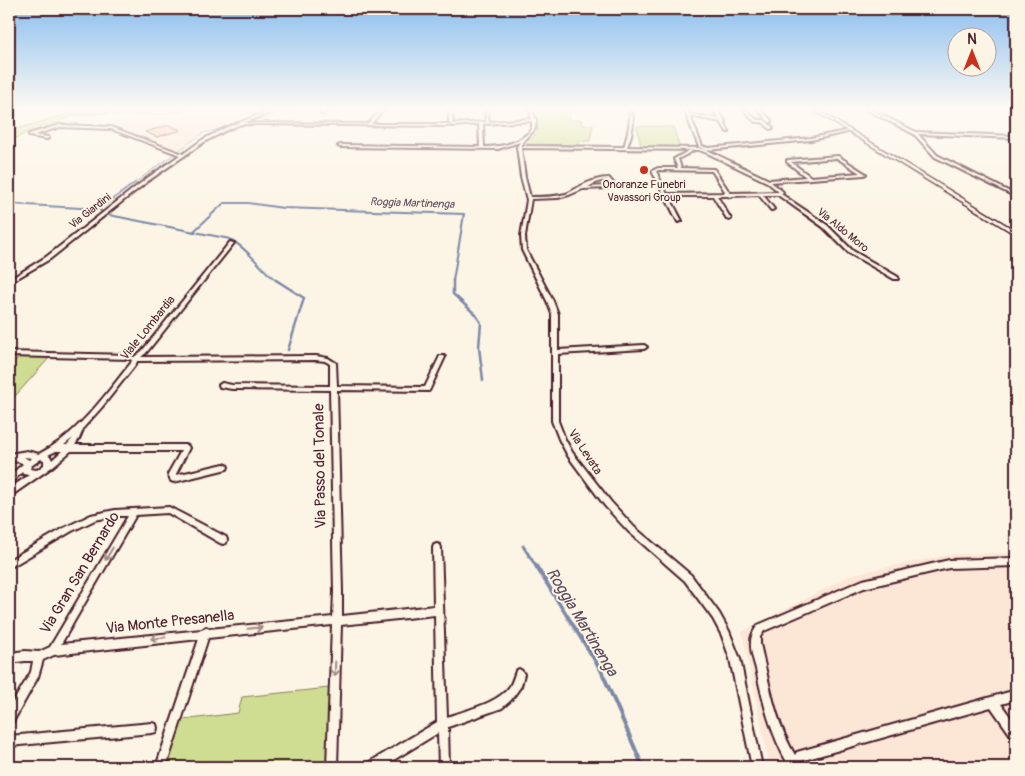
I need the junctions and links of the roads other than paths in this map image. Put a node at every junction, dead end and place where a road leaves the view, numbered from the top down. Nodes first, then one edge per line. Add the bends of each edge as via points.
1 (155, 145) edge
2 (195, 145) edge
3 (509, 145) edge
4 (625, 145) edge
5 (700, 145) edge
6 (743, 145) edge
7 (874, 145) edge
8 (926, 145) edge
9 (340, 146) dead end
10 (519, 147) joint
11 (482, 148) joint
12 (624, 148) junction
13 (701, 149) junction
14 (180, 155) junction
15 (680, 169) junction
16 (810, 178) junction
17 (768, 181) junction
18 (580, 188) junction
19 (780, 194) junction
20 (666, 195) junction
21 (715, 196) junction
22 (730, 196) junction
23 (761, 196) junction
24 (1016, 196) edge
25 (529, 198) junction
26 (772, 209) dead end
27 (729, 219) dead end
28 (680, 221) dead end
29 (1016, 233) edge
30 (232, 243) dead end
31 (896, 278) dead end
32 (9, 282) edge
33 (644, 347) dead end
34 (556, 352) junction
35 (9, 354) edge
36 (442, 357) dead end
37 (135, 359) junction
38 (222, 385) dead end
39 (334, 388) junction
40 (81, 426) junction
41 (71, 447) junction
42 (50, 449) junction
43 (38, 457) junction
44 (9, 458) edge
45 (28, 463) junction
46 (48, 466) junction
47 (224, 467) dead end
48 (38, 473) junction
49 (9, 480) edge
50 (9, 493) edge
51 (134, 512) junction
52 (223, 540) dead end
53 (437, 548) dead end
54 (1016, 562) edge
55 (9, 564) edge
56 (439, 610) junction
57 (337, 620) junction
58 (206, 632) junction
59 (53, 650) junction
60 (39, 657) junction
61 (9, 658) edge
62 (519, 674) dead end
63 (1016, 695) edge
64 (994, 702) junction
65 (9, 718) edge
66 (443, 724) junction
67 (152, 728) dead end
68 (1016, 733) edge
69 (9, 741) edge
70 (794, 766) edge
71 (161, 767) edge
72 (332, 767) edge
73 (372, 767) edge
74 (444, 767) edge
75 (758, 767) edge

1 - 14 street
2 - 14 street, Via Giardini
3 - 11 street
4 - 12 street
5 - 13 street
6 - 13 street
7 - 29 street
8 - 24 street via 936,156
9 - 11 street
10 - 12 street
10 - 25 street, Via Levata
12 - 13 street
13 - 15 street via 676,159
13 - 17 street, Via Aldo Moro
14 - 32 street, Via Giardini via 48,258
15 - 20 street via 654,170
15 - 22 street via 713,170
16 - 16 street via 788,161 838,157 864,174
16 - 17 street
17 - 19 street, Via Aldo Moro
18 - 18 street via 608,179 612,184 608,187
18 - 25 street via 560,197
19 - 23 street
19 - 31 street, Via Aldo Moro via 825,226 851,252
20 - 21 street
20 - 28 street
21 - 22 street
21 - 27 street
22 - 23 street
23 - 26 street
25 - 34 street, Via Levata via 524,250 554,308
30 - 37 street, Viale Lombardia
33 - 34 street
34 - 75 street, Via Levata via 555,415 562,439 608,504 631,529 688,578 716,616 736,659
35 - 37 street
36 - 39 street via 427,389
37 - 39 street, Via Passo del Tonale via 326,359 333,363
37 - 40 street, Viale Lombardia
38 - 39 street via 232,388
39 - 57 street, Via Passo del Tonale
40 - 41 street, Viale Lombardia
40 - 42 street, Viale Lombardia
41 - 42 street
41 - 46 street, Viale Lombardia
41 - 47 street via 186,448 172,474 174,479
42 - 43 street, Viale Lombardia
43 - 44 street via 27,454
43 - 45 street, Viale Lombardia
43 - 46 street via 48,458
44 - 45 street
45 - 48 street via 26,472
45 - 49 street, Viale Lombardia
46 - 48 street, Viale Lombardia
48 - 50 street, Viale Lombardia
51 - 52 street via 169,510
51 - 55 street via 94,517
51 -> 59 street, Via Gran San Bernardo
53 - 56 street
54 - 70 street via 948,564 863,584 761,628 755,644 781,740
56 - 57 street, Via Monte Presanella
56 - 66 street
58 -> 57 street, Via Monte Presanella
57 -> 72 street, Via Passo del Tonale
58 -> 59 street, Via Monte Presanella
58 - 71 street
59 - 60 street, Via Monte Presanella
60 - 61 street, Via Monte Presanella
60 - 65 street via 35,674
62 - 66 street via 516,686 498,704
63 - 64 street
64 - 68 street
64 - 70 street via 811,752 802,756
66 - 73 street
66 - 74 street
67 - 69 street

